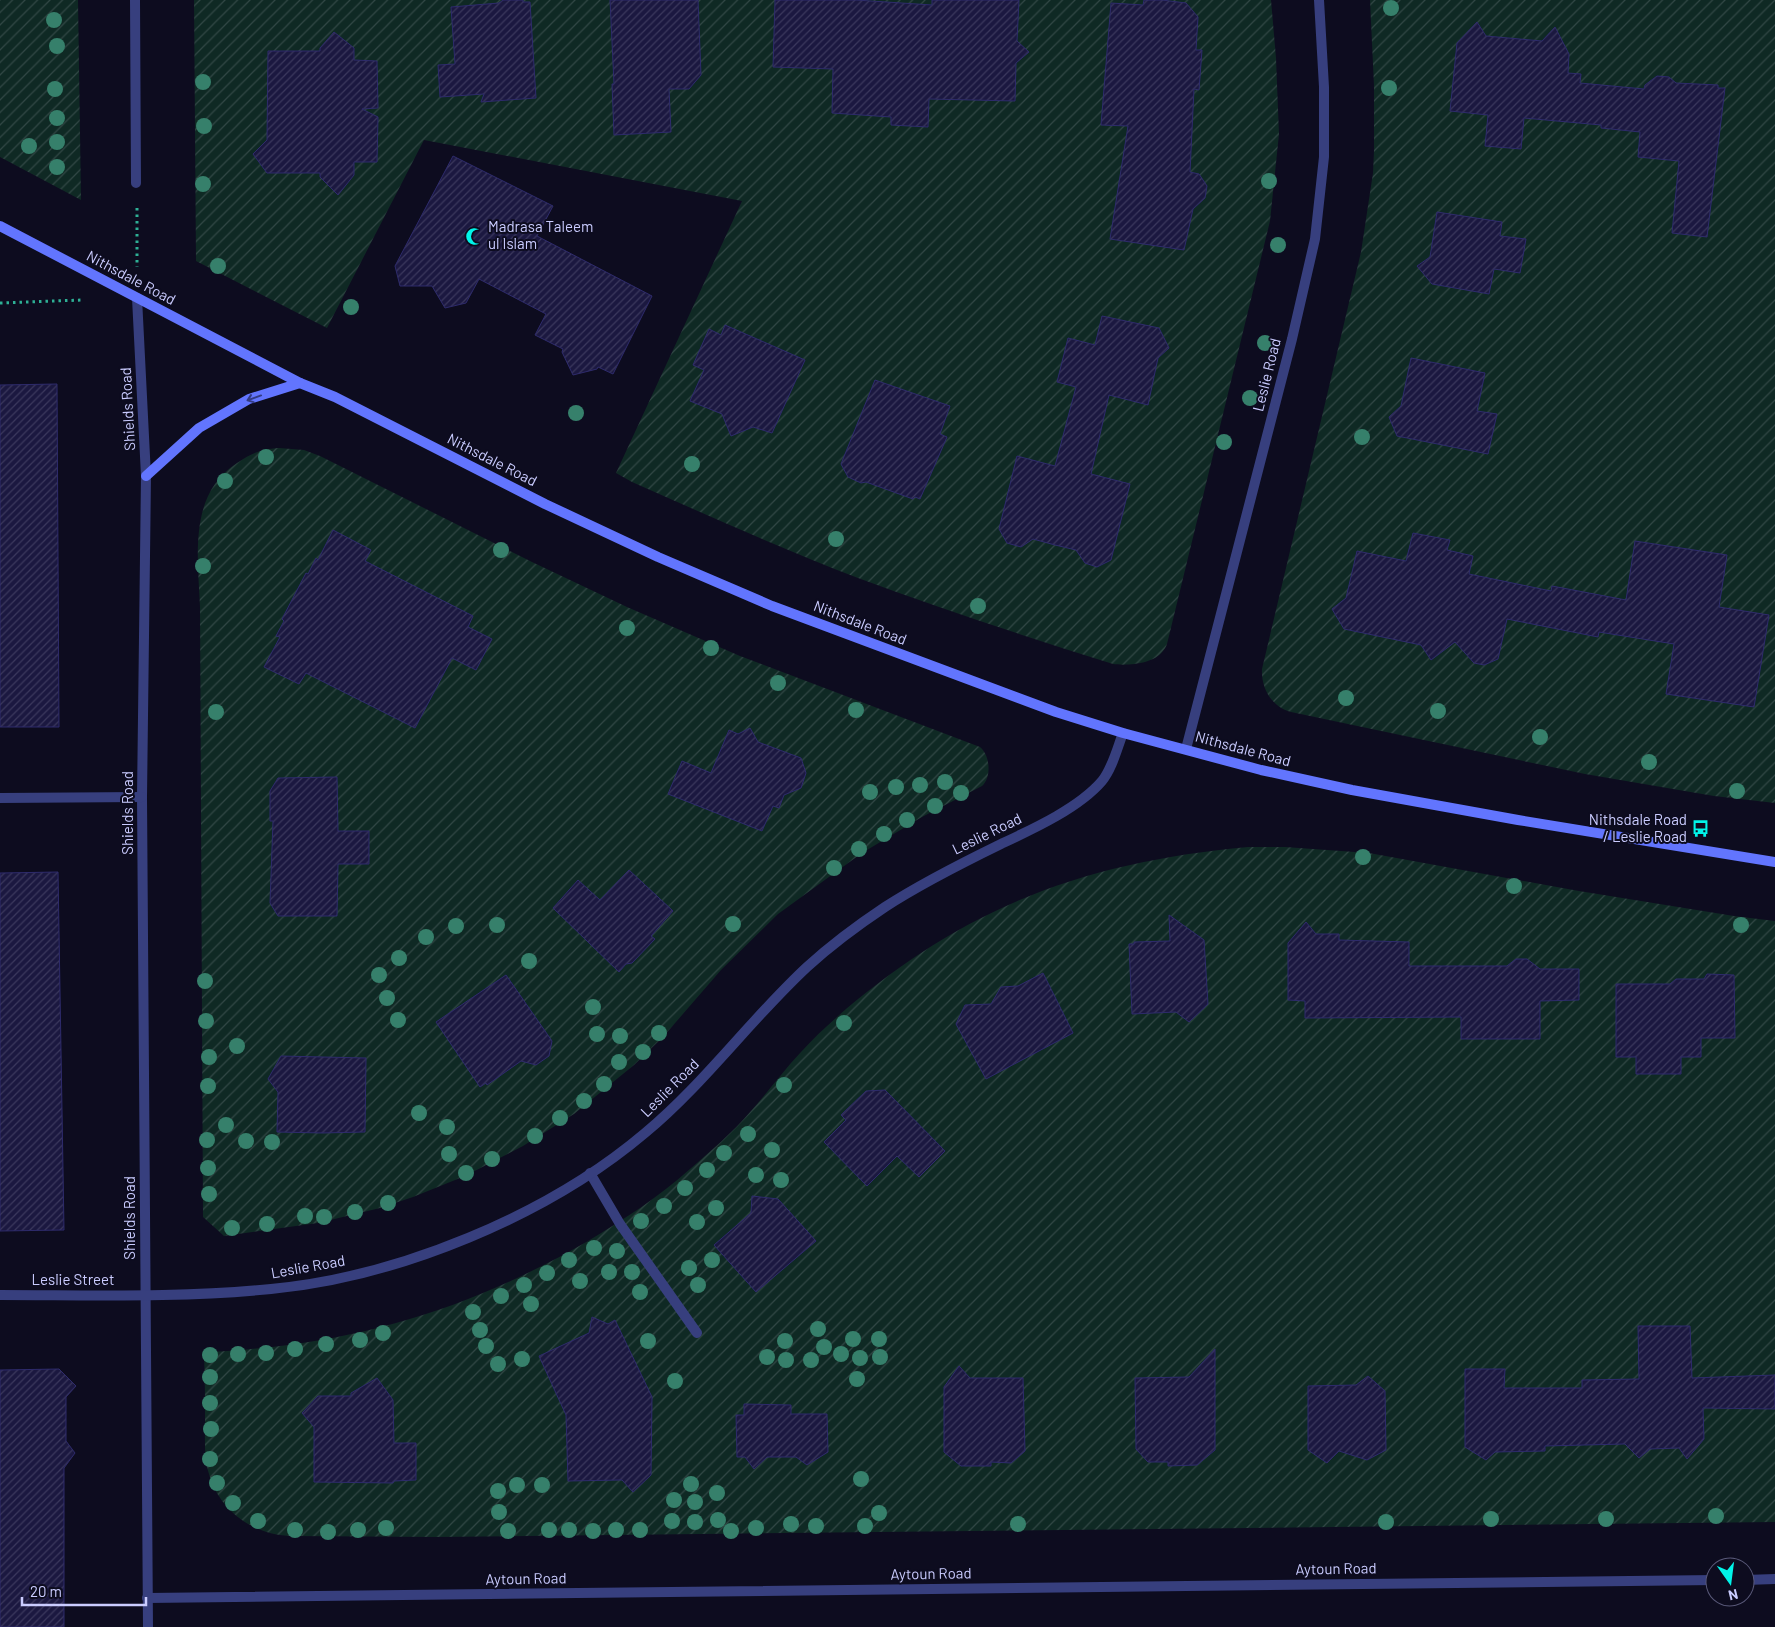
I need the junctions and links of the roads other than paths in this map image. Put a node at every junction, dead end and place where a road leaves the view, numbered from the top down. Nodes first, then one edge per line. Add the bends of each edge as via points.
1 (135, 0) edge
2 (1319, 0) edge
3 (136, 183) road end
4 (0, 226) edge
5 (137, 298) junction
6 (300, 384) junction
7 (146, 476) junction
8 (1123, 733) junction
9 (1186, 749) junction
10 (142, 797) junction
11 (0, 798) edge
12 (1775, 862) edge
13 (590, 1173) junction
14 (0, 1295) edge
15 (146, 1295) junction
16 (697, 1333) dead end
17 (1775, 1579) edge
18 (1705, 1580) edge
19 (1755, 1580) edge
20 (147, 1598) junction
21 (148, 1627) edge

1 - 3 street
2 - 9 street, Leslie Road via 1324,156 1315,238
4 - 5 street, Nithsdale Road
5 - 6 street, Nithsdale Road
5 - 7 street, Shields Road
6 -> 7 street via 250,399 199,428
6 - 8 street, Nithsdale Road via 335,398 667,561 772,606 1030,703
7 - 10 street, Shields Road
8 - 9 street, Nithsdale Road
8 - 13 street, Leslie Road via 1105,778 1088,796 1036,827 945,872 852,931 808,966 647,1132
9 - 12 street, Nithsdale Road via 1352,790
10 - 11 street
10 - 15 street, Shields Road
13 - 15 street, Leslie Road via 507,1221 453,1244 366,1272 273,1289
13 - 16 street via 620,1224
14 - 15 street, Leslie Street
15 - 20 street, Shields Road
17 - 19 street
18 - 20 street, Aytoun Road
20 - 21 street, Shields Road

